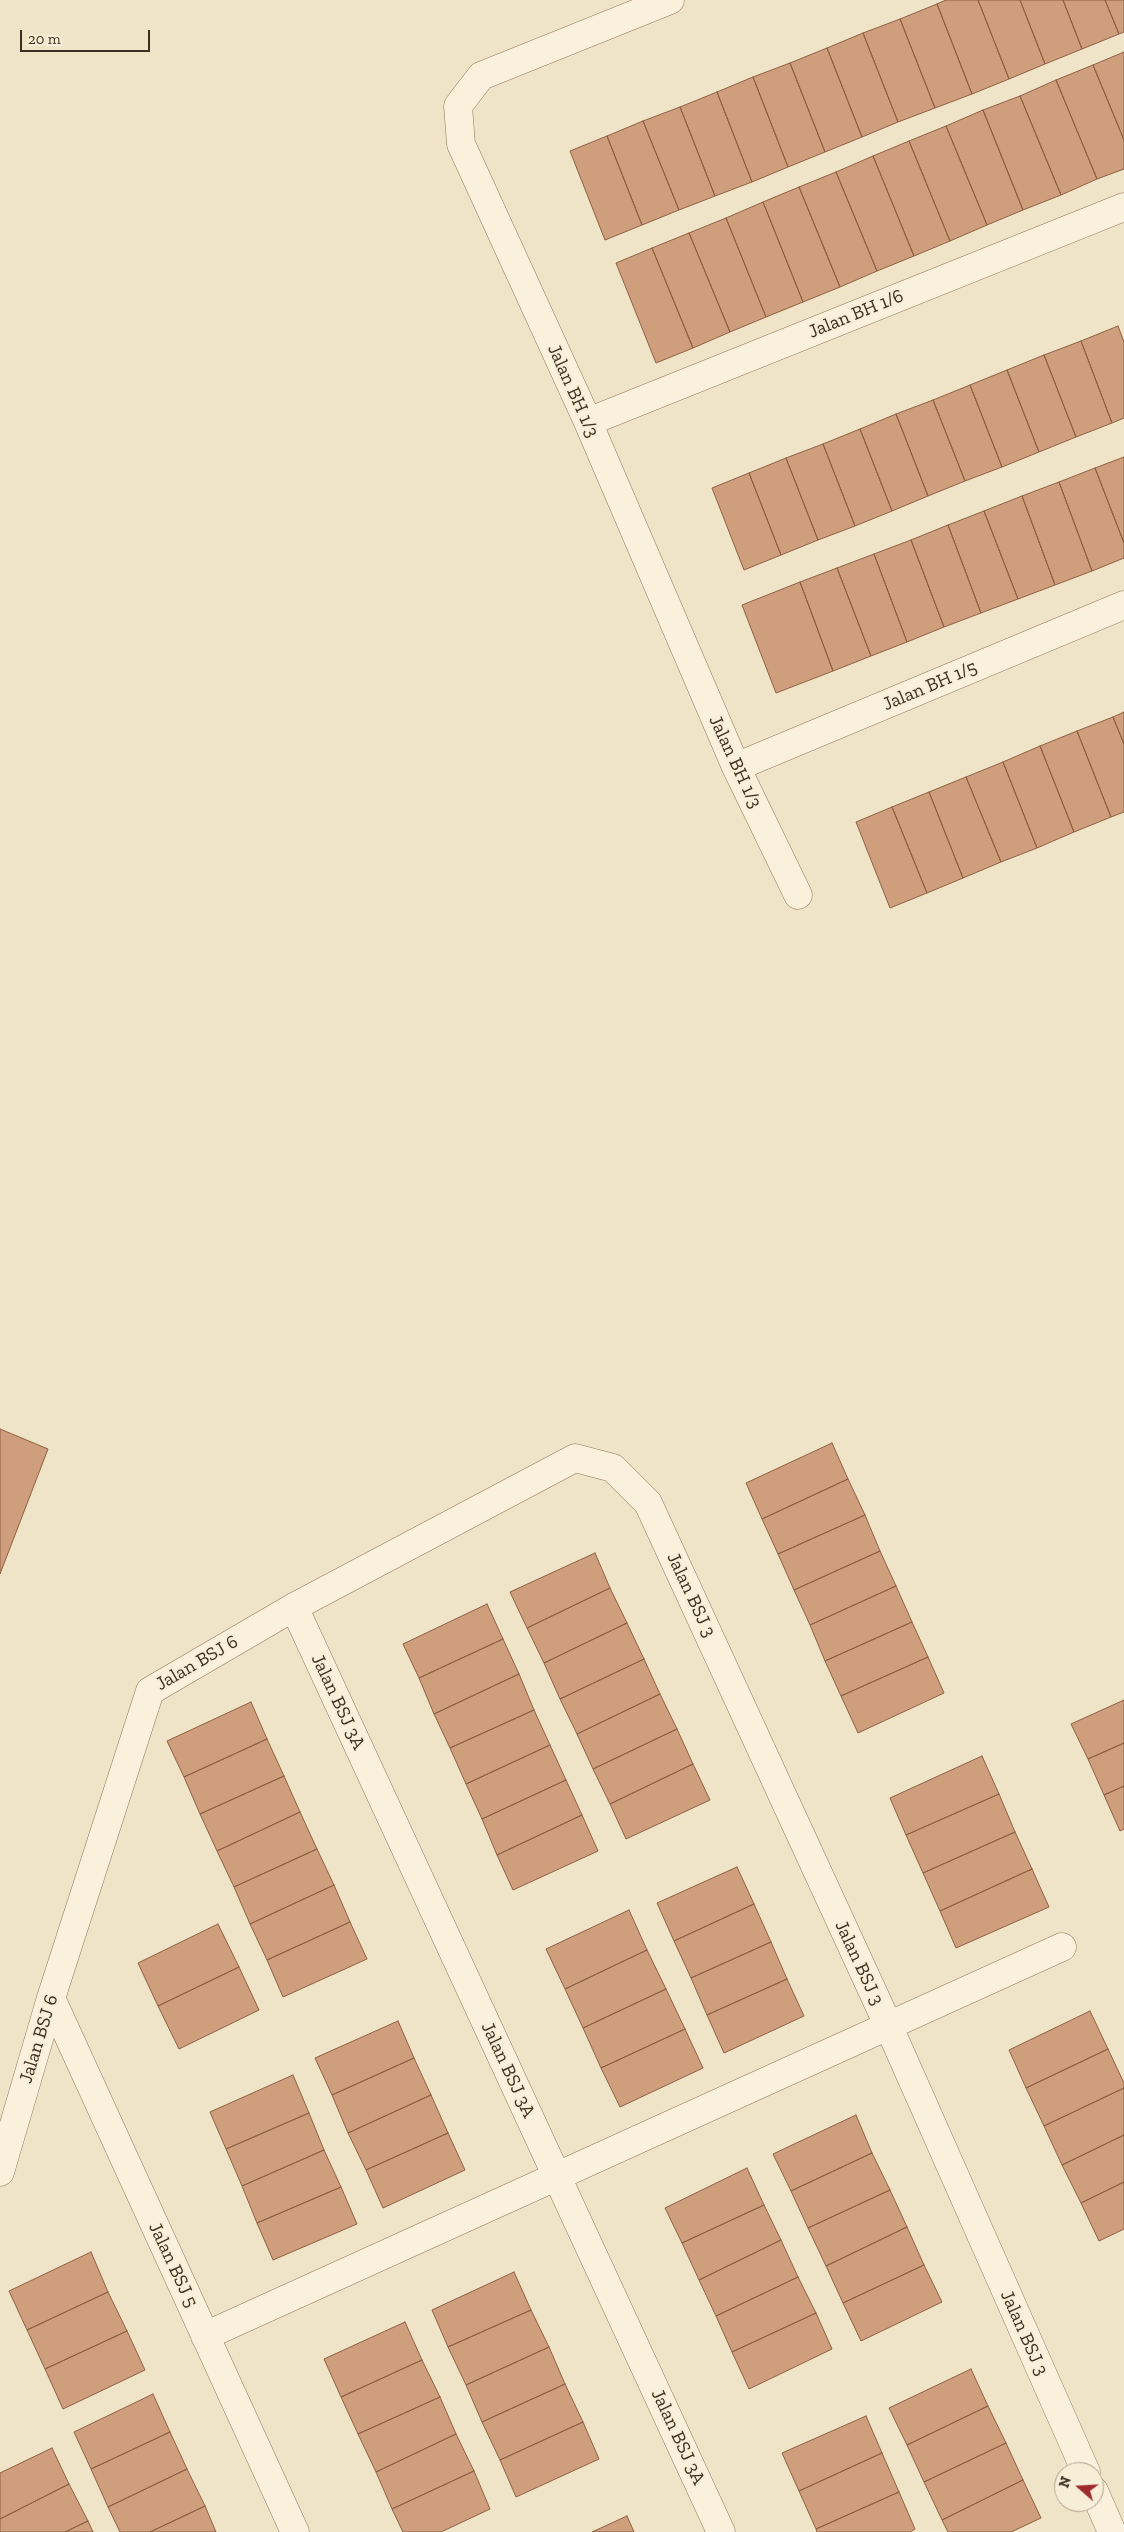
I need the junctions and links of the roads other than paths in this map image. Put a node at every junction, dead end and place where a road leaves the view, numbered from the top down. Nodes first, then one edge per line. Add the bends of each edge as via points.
1 (670, 0) edge
2 (1124, 207) edge
3 (588, 422) junction
4 (1124, 605) edge
5 (736, 767) junction
6 (798, 895) dead end
7 (612, 1468) joint
8 (294, 1607) junction
9 (1062, 1947) dead end
10 (51, 1998) junction
11 (889, 2028) junction
12 (0, 2172) edge
13 (558, 2178) junction
14 (205, 2336) junction
15 (1082, 2462) edge
16 (1103, 2512) edge
17 (295, 2532) edge
18 (721, 2532) edge
19 (1112, 2532) edge

1 - 3 street, Jalan BH 1/3 via 481,76 458,106 461,144
2 - 3 street, Jalan BH 1/6
3 - 5 street, Jalan BH 1/3
4 - 5 street, Jalan BH 1/5
5 - 6 street, Jalan BH 1/3
7 - 8 street, Jalan BSJ 6 via 575,1458
7 - 11 street, Jalan BSJ 3 via 648,1503
8 - 10 street, Jalan BSJ 6 via 150,1691
8 - 13 street, Jalan BSJ 3A
9 - 11 street
10 - 12 street, Jalan BSJ 6
10 - 14 street, Jalan BSJ 5
11 - 13 street
11 - 15 street, Jalan BSJ 3
13 - 14 street
13 - 18 street, Jalan BSJ 3A
14 - 17 street, Jalan BSJ 5
16 - 19 street

